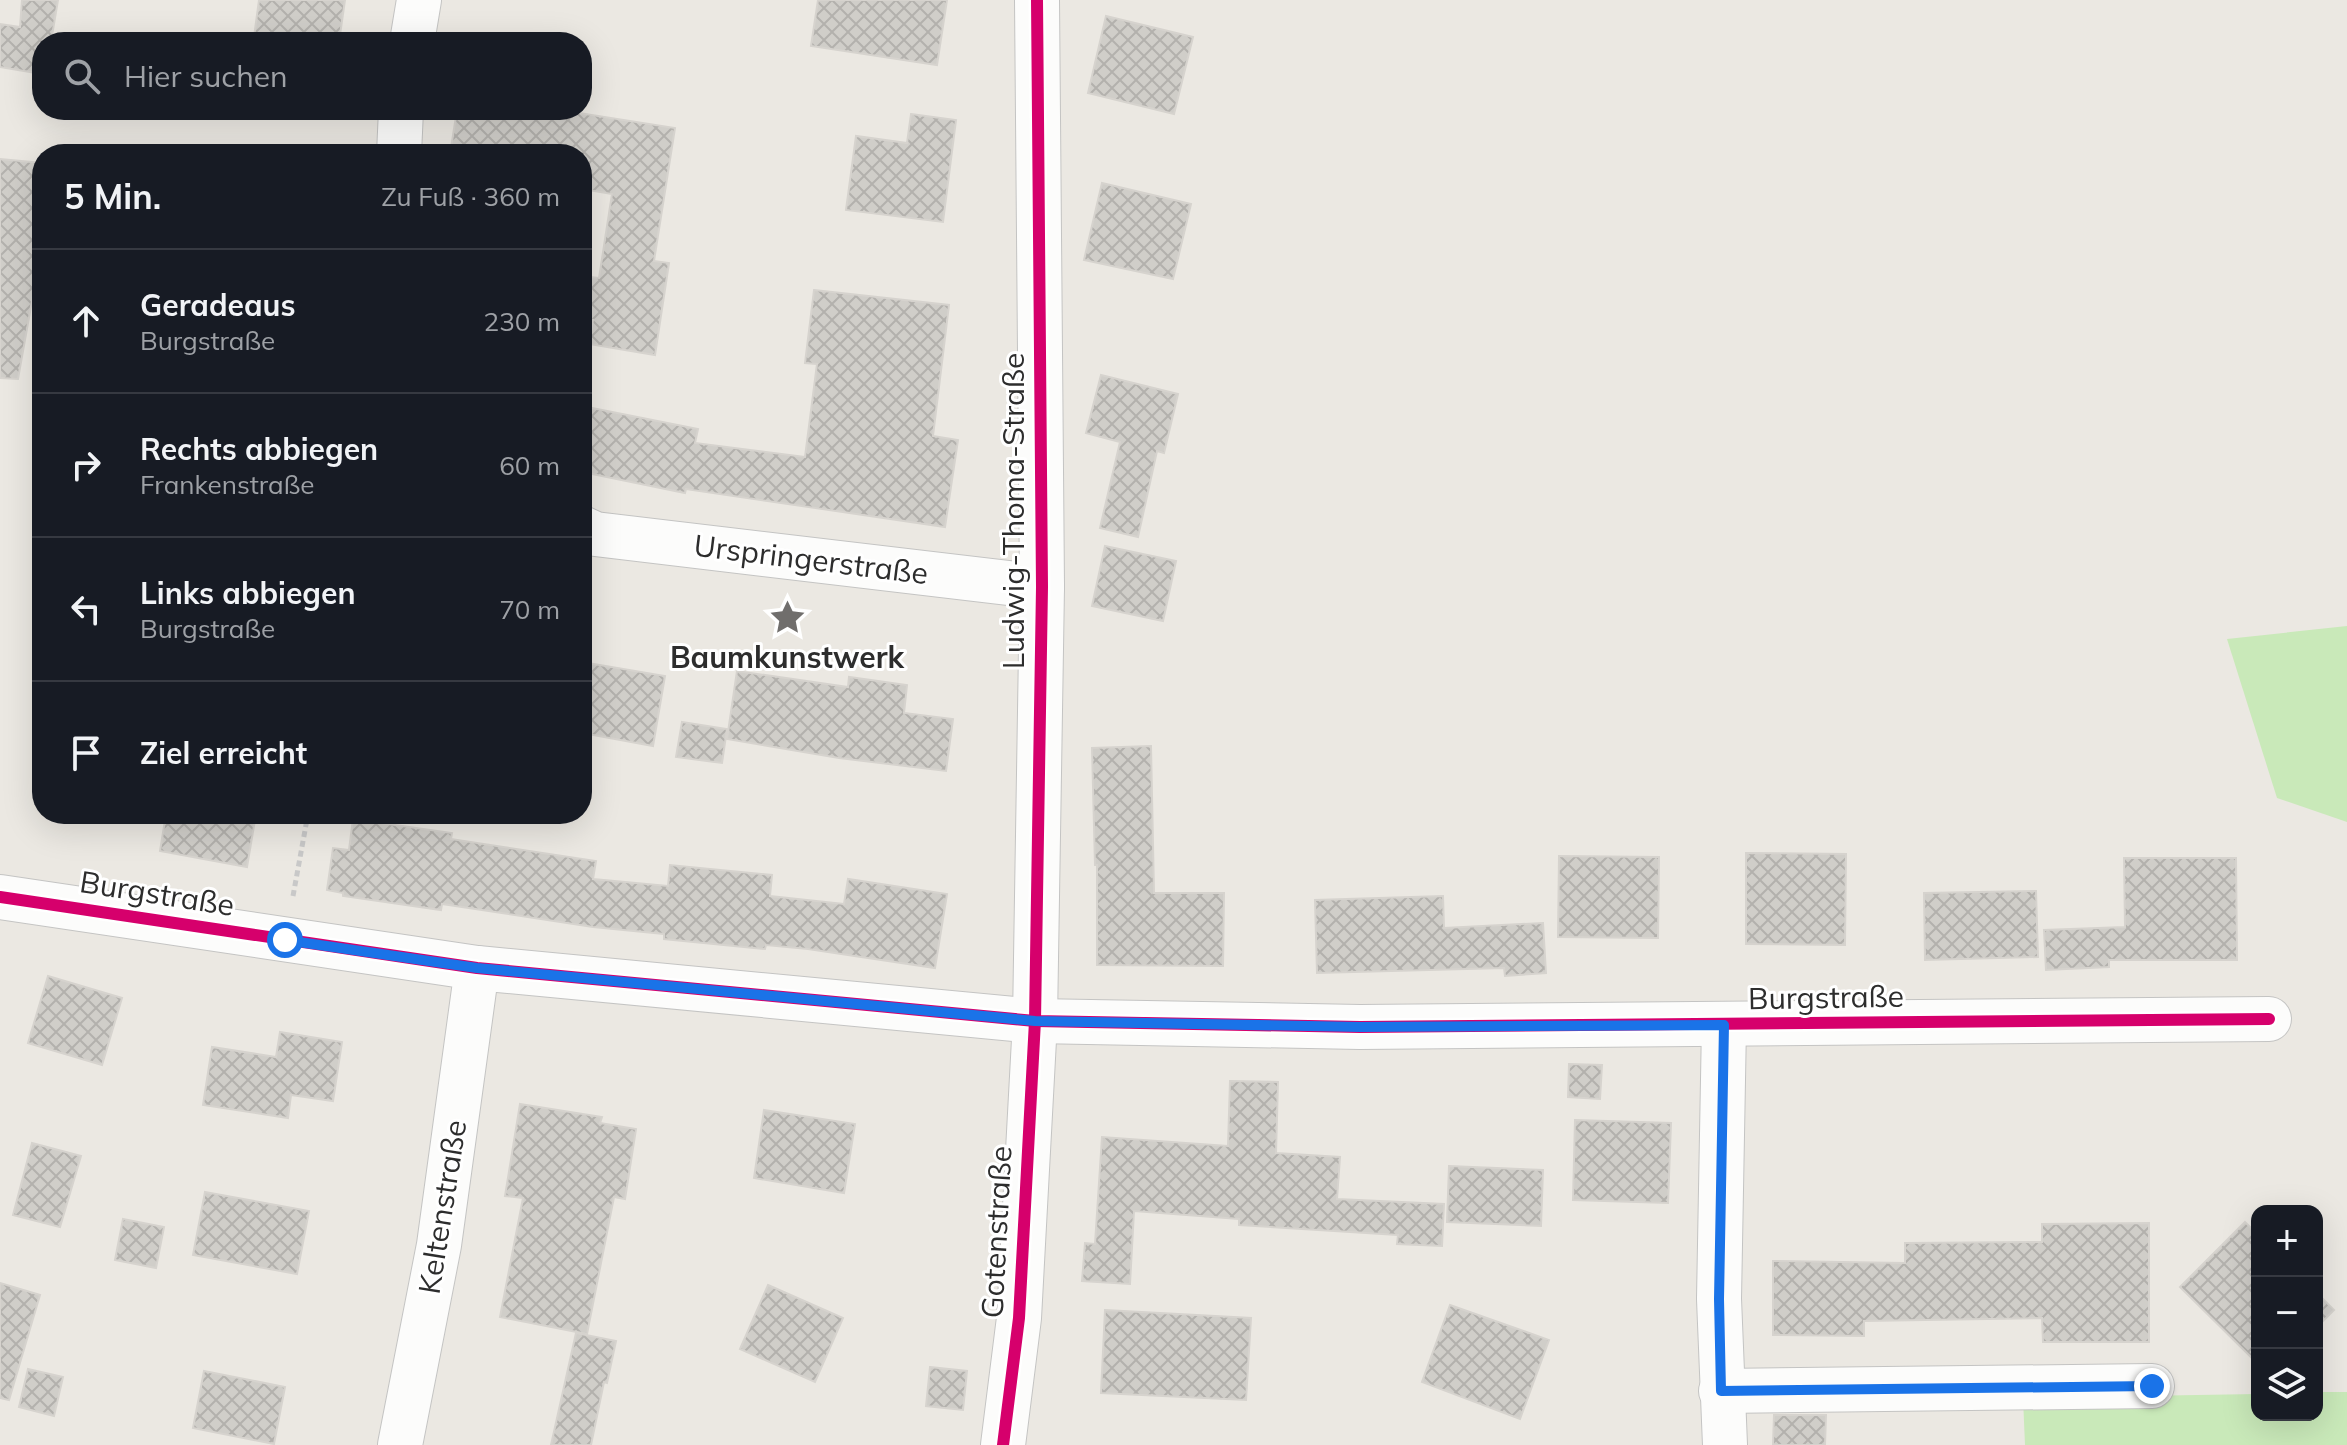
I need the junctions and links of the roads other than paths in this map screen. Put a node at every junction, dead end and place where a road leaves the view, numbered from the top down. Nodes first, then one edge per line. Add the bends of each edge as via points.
1 (419, 0) edge
2 (1037, 0) edge
3 (414, 32) edge
4 (401, 120) edge
5 (399, 144) edge
6 (592, 533) edge
7 (1042, 587) junction
8 (1, 899) edge
9 (477, 968) junction
10 (2269, 1019) dead end
11 (1035, 1021) junction
12 (1724, 1025) junction
13 (2152, 1386) dead end
14 (1721, 1391) junction
15 (400, 1445) edge
16 (1003, 1445) edge
17 (1725, 1445) edge

1 - 3 street
2 - 7 street, Ludwig-Thoma-Straße
4 - 5 street
6 - 7 street, Urspringerstraße
7 - 11 street, Ludwig-Thoma-Straße
8 - 9 street, Burgstraße
9 - 11 street, Burgstraße
9 - 15 street, Keltenstraße via 439,1245
10 - 12 street, Burgstraße
11 - 12 street, Burgstraße via 1360,1027
11 - 16 street, Gotenstraße via 1019,1318
12 - 14 street
13 - 14 street
14 - 17 street

